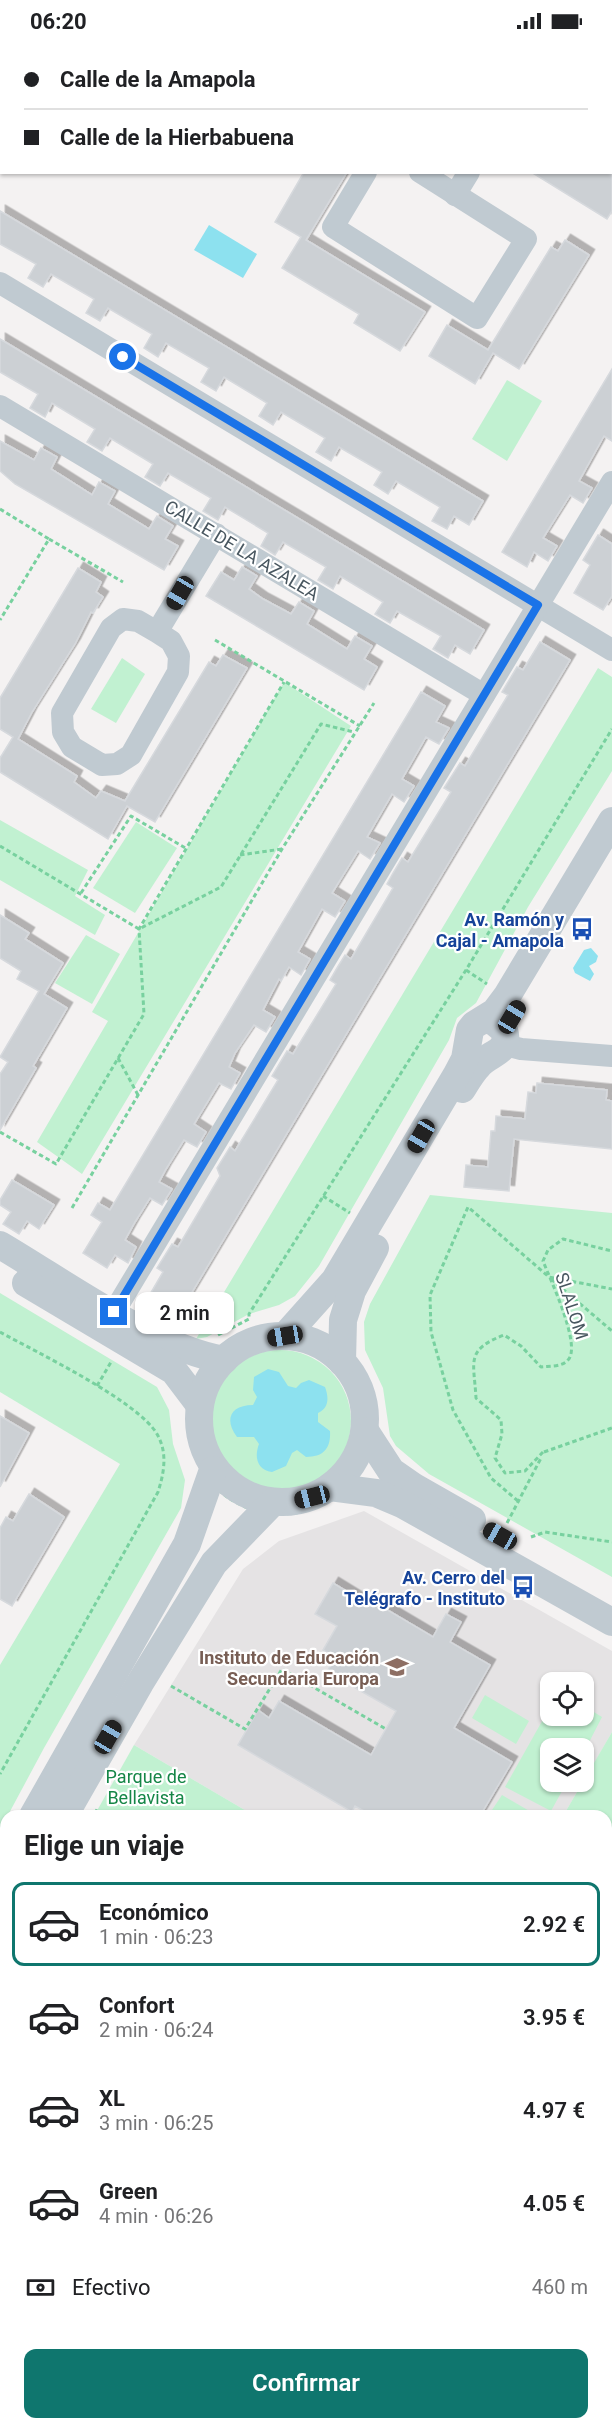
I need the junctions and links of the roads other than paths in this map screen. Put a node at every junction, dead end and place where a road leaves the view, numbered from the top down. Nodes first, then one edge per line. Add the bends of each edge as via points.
1 (365, 174) edge
2 (423, 174) edge
3 (468, 174) edge
4 (455, 195) junction
5 (0, 283) edge
6 (0, 406) edge
7 (612, 482) edge
8 (216, 534) junction
9 (538, 605) junction
10 (157, 632) junction
11 (612, 650) edge
12 (484, 695) junction
13 (612, 821) edge
14 (612, 850) edge
15 (490, 1039) junction
16 (612, 1056) edge
17 (0, 1245) edge
18 (0, 1267) edge
19 (114, 1312) junction
20 (288, 1333) junction
21 (217, 1351) junction
22 (342, 1356) junction
23 (196, 1399) junction
24 (368, 1437) junction
25 (212, 1475) junction
26 (338, 1488) junction
27 (267, 1507) junction
28 (612, 1600) edge
29 (612, 1622) edge
30 (36, 1810) edge
31 (68, 1810) edge

1 - 4 street via 333,226 477,318 526,239
2 - 4 street
3 - 4 street
5 - 9 street
6 - 8 street, CALLE DE LA AZALEA
7 - 9 street
8 - 10 street
8 - 12 street, CALLE DE LA AZALEA
9 - 11 street
9 - 12 street
10 - 10 street via 138,621 123,619 111,628 62,712 63,732 72,747 102,765 117,764 130,755 178,672 179,656 171,641
12 - 19 street
13 - 15 street via 495,1012
14 - 15 street
15 - 16 street via 521,1049
15 - 20 street via 456,1076 321,1298
15 - 22 street via 352,1291 343,1320
17 - 19 street
18 - 23 street via 174,1371
19 - 21 street via 154,1336
20 - 21 street
20 - 22 street
21 - 23 street via 213,1373
22 - 24 street via 361,1394
23 - 25 street
24 - 26 street
24 - 28 street via 391,1471 414,1487
25 - 27 street
25 - 30 street via 187,1544
26 - 27 street
26 - 29 street via 376,1493 402,1504
27 - 31 street via 214,1563

